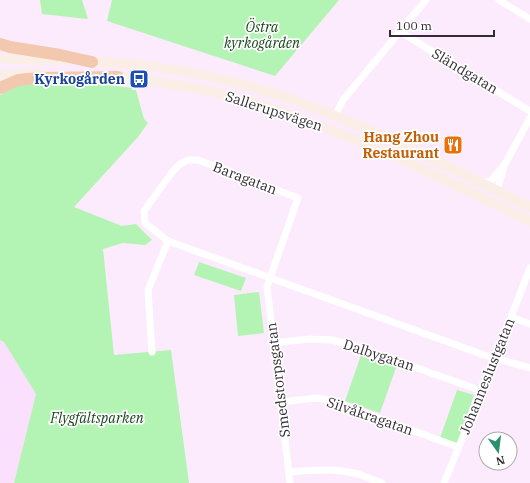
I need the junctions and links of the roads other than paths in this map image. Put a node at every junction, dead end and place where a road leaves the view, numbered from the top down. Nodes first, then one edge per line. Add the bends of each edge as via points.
1 (426, 0) edge
2 (499, 0) edge
3 (530, 19) edge
4 (399, 31) junction
5 (0, 44) edge
6 (0, 59) edge
7 (92, 62) junction
8 (0, 75) edge
9 (118, 77) junction
10 (0, 88) edge
11 (530, 111) edge
12 (335, 116) junction
13 (530, 118) edge
14 (505, 164) junction
15 (436, 175) junction
16 (477, 181) junction
17 (497, 190) junction
18 (530, 207) edge
19 (530, 220) edge
20 (168, 241) junction
21 (530, 268) edge
22 (270, 278) junction
23 (511, 317) junction
24 (530, 324) edge
25 (273, 343) junction
26 (152, 352) dead end
27 (495, 358) junction
28 (530, 368) edge
29 (482, 391) junction
30 (280, 402) junction
31 (458, 447) junction
32 (289, 472) junction
33 (290, 483) edge
34 (382, 483) edge
35 (444, 483) edge

1 - 4 street
2 - 3 street
4 - 11 street, Sländgatan
4 - 12 street via 343,100
5 - 7 highway
6 - 7 main road, Sallerupsvägen
7 - 12 main road, Sallerupsvägen via 212,77
8 - 9 main road, Sallerupsvägen via 38,72
9 - 10 highway via 25,79
9 - 15 main road, Sallerupsvägen via 139,78 252,101 380,148
12 - 16 main road, Sallerupsvägen via 424,154
13 - 14 street
14 - 16 street via 492,180
14 - 17 street
15 - 17 main road via 451,177 489,193 495,193
15 - 19 main road, Sallerupsvägen
16 - 17 main road, Sallerupsvägen
17 - 18 main road, Sallerupsvägen
20 - 22 street
20 - 22 street, Baragatan via 145,223 144,211 180,164 188,160 198,160 298,198
20 - 26 street via 148,290
21 - 23 street, Johanneslustgatan
22 - 25 street, Smedstorpsgatan via 267,287
22 - 27 street
23 - 24 street
23 - 27 street, Johanneslustgatan
25 - 29 street, Dalbygatan via 309,339 332,340
25 - 30 street, Smedstorpsgatan
27 - 28 street
27 - 29 street, Johanneslustgatan
29 - 31 street, Johanneslustgatan
30 - 31 street, Silvåkragatan via 317,398 329,400
30 - 32 street, Smedstorpsgatan
31 - 35 street, Johanneslustgatan
32 - 33 street, Smedstorpsgatan
32 - 34 street via 317,469 341,471

